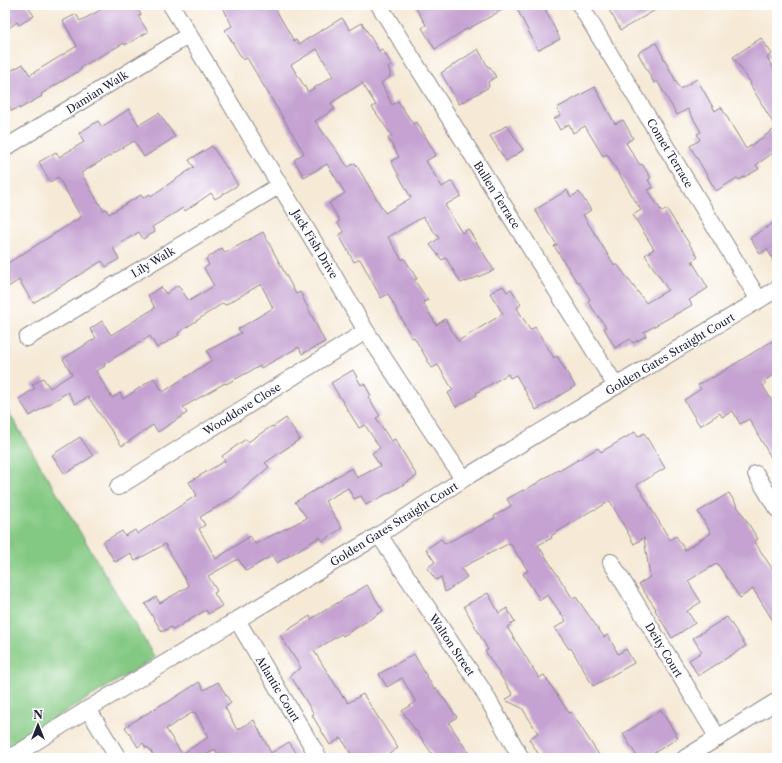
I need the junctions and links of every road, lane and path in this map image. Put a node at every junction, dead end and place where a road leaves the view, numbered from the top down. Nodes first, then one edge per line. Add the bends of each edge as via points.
1 (171, 5) edge
2 (379, 5) edge
3 (580, 5) edge
4 (189, 35) junction
5 (5, 148) edge
6 (280, 185) junction
7 (777, 289) edge
8 (759, 300) junction
9 (366, 331) junction
10 (27, 338) dead end
11 (616, 386) junction
12 (756, 474) dead end
13 (463, 479) junction
14 (118, 487) dead end
15 (777, 509) edge
16 (378, 535) junction
17 (611, 562) dead end
18 (237, 620) junction
19 (777, 701) edge
20 (88, 709) junction
21 (718, 738) junction
22 (10, 758) edge
23 (118, 758) edge
24 (319, 758) edge
25 (521, 758) edge
26 (685, 758) edge

1 - 4 street, Jack Fish Drive
2 - 11 street, Bullen Terrace
3 - 8 street, Comet Terrace
4 - 5 street, Damian Walk
4 - 6 street, Jack Fish Drive
6 - 9 street, Jack Fish Drive
6 - 10 street, Lily Walk
7 - 8 street, Golden Gates Straight Court
8 - 11 street, Golden Gates Straight Court
9 - 13 street, Jack Fish Drive
9 - 14 street, Wooddove Close
11 - 13 street, Golden Gates Straight Court
12 - 15 street
13 - 16 street, Golden Gates Straight Court
16 - 18 street, Golden Gates Straight Court
16 - 25 street, Walton Street via 482,689
17 - 21 street, Deity Court
18 - 20 street, Golden Gates Straight Court
18 - 24 street, Atlantic Court
19 - 21 street
20 - 22 street, Golden Gates Straight Court
20 - 23 street
21 - 26 street

